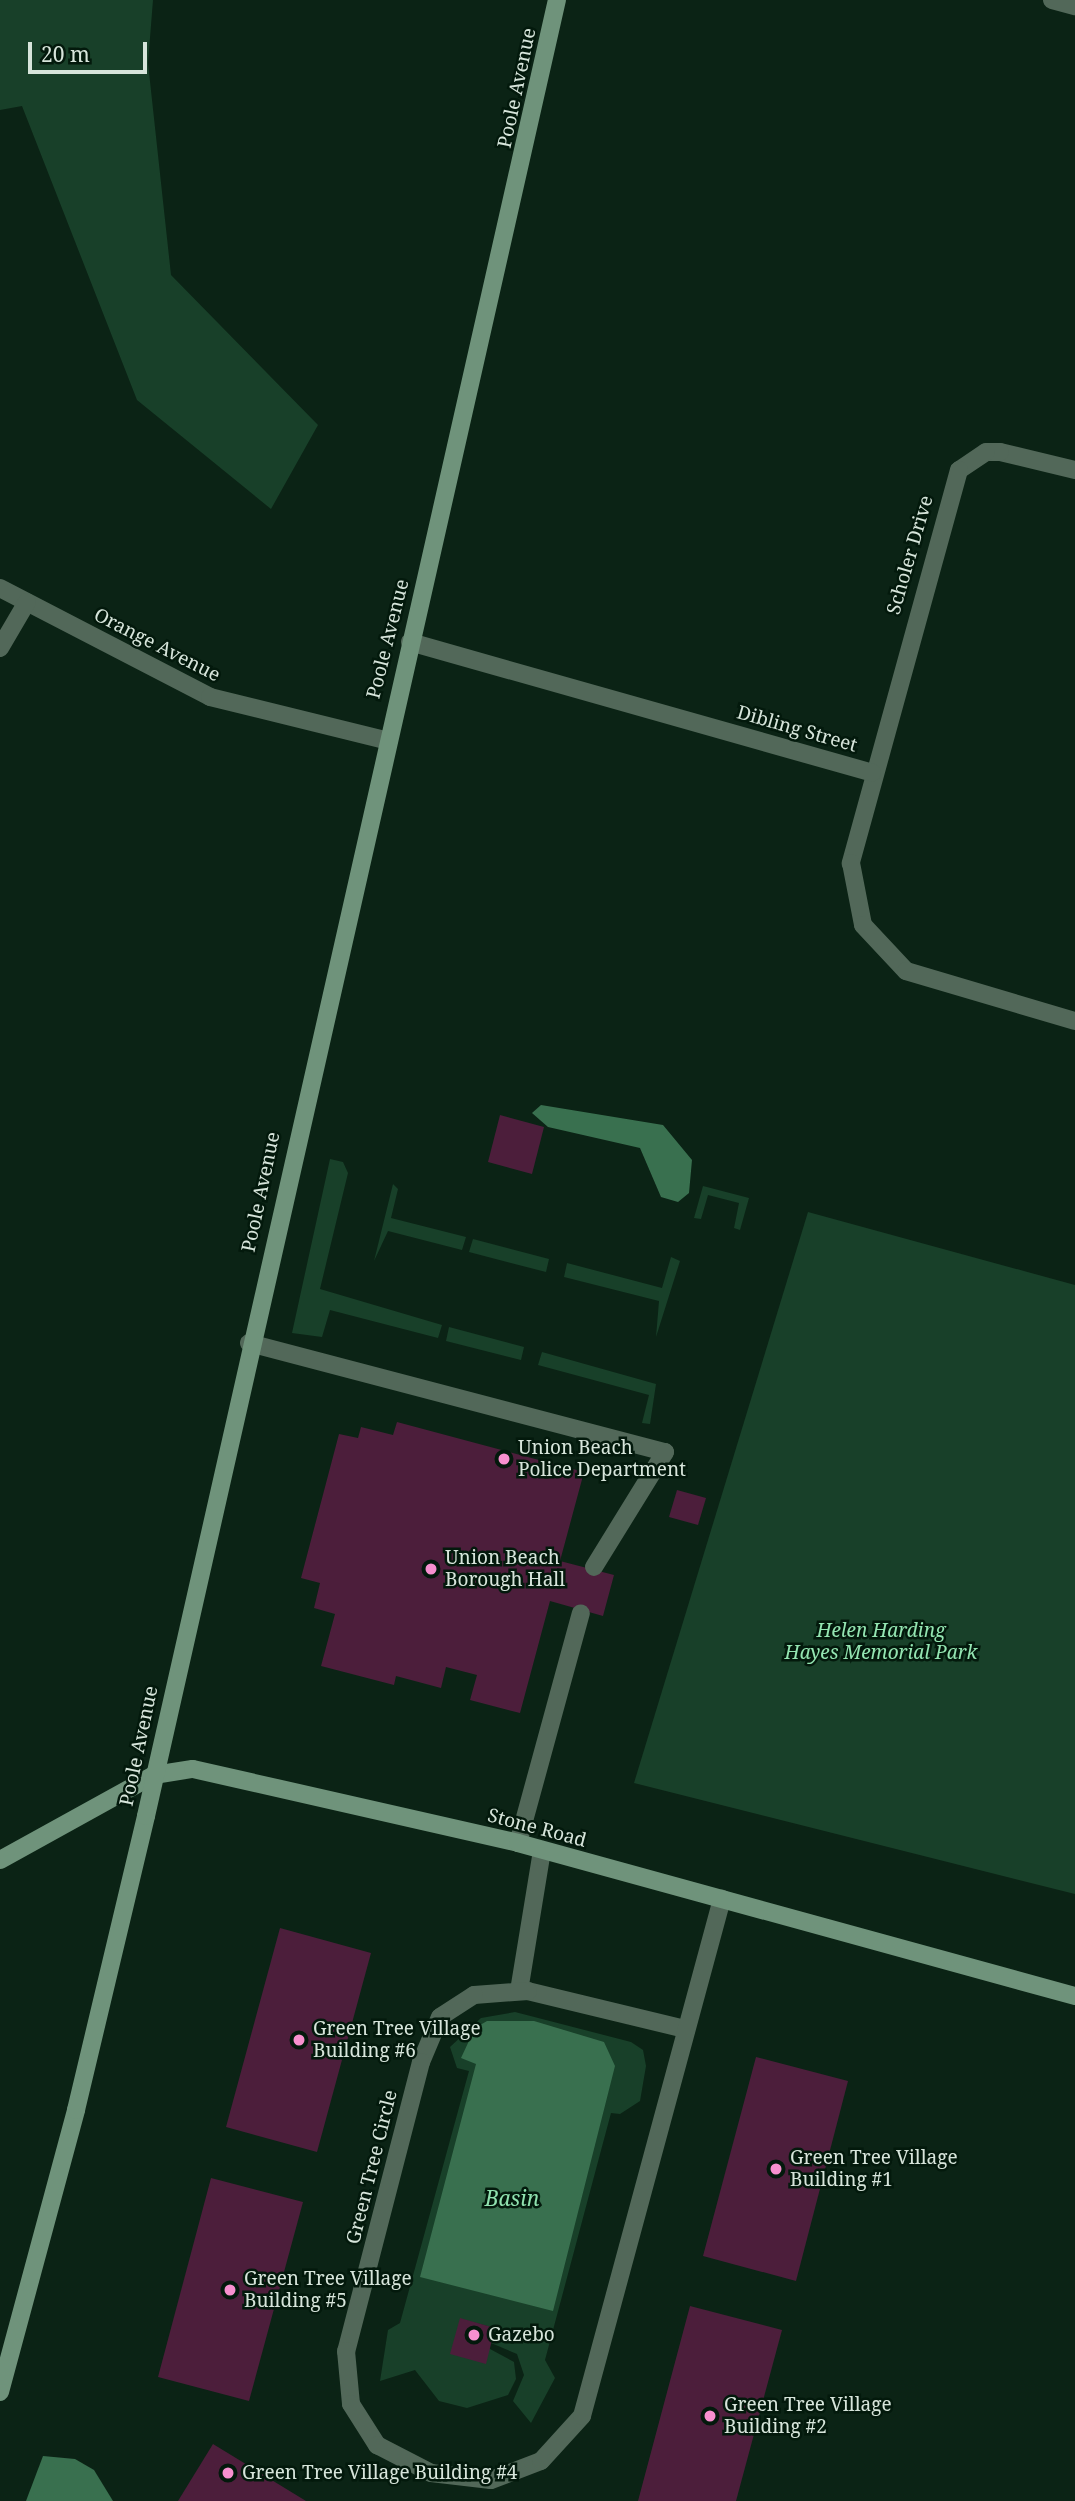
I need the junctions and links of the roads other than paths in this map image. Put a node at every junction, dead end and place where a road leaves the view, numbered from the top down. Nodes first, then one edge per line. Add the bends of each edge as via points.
1 (556, 0) edge
2 (1052, 0) edge
3 (1075, 6) edge
4 (1075, 470) edge
5 (0, 588) edge
6 (27, 602) junction
7 (410, 642) junction
8 (0, 648) edge
9 (385, 740) junction
10 (872, 773) junction
11 (1075, 1021) edge
12 (249, 1343) junction
13 (594, 1567) dead end
14 (581, 1613) dead end
15 (154, 1775) junction
16 (518, 1843) junction
17 (542, 1851) junction
18 (0, 1860) edge
19 (722, 1899) junction
20 (519, 1991) junction
21 (1075, 1996) edge
22 (685, 2029) junction
23 (0, 2392) edge

1 - 7 street, Poole Avenue
2 - 3 street
4 - 10 street, Scholer Drive via 986,452 959,470
5 - 6 street, Orange Avenue
6 - 8 street
6 - 9 street, Orange Avenue via 210,697
7 - 9 street, Poole Avenue
7 - 10 street, Dibling Street
9 - 12 street, Poole Avenue
10 - 11 street, Dibling Street via 851,863 863,925 884,953 931,983
12 - 13 street via 666,1452
12 - 15 street, Poole Avenue
14 - 16 street
15 - 16 street, Stone Road via 209,1772
15 - 18 street, Stone Road
15 - 23 street, Poole Avenue via 76,2110
16 - 17 street, Stone Road
17 - 19 street, Stone Road
17 - 20 street
19 - 21 street, Stone Road
19 - 22 street, Green Tree Circle
20 - 22 street, Green Tree Circle
20 - 22 street, Green Tree Circle via 474,1995 440,2017 430,2036 346,2351 348,2391 361,2425 402,2462 431,2473 491,2480 519,2474 565,2441 582,2416

